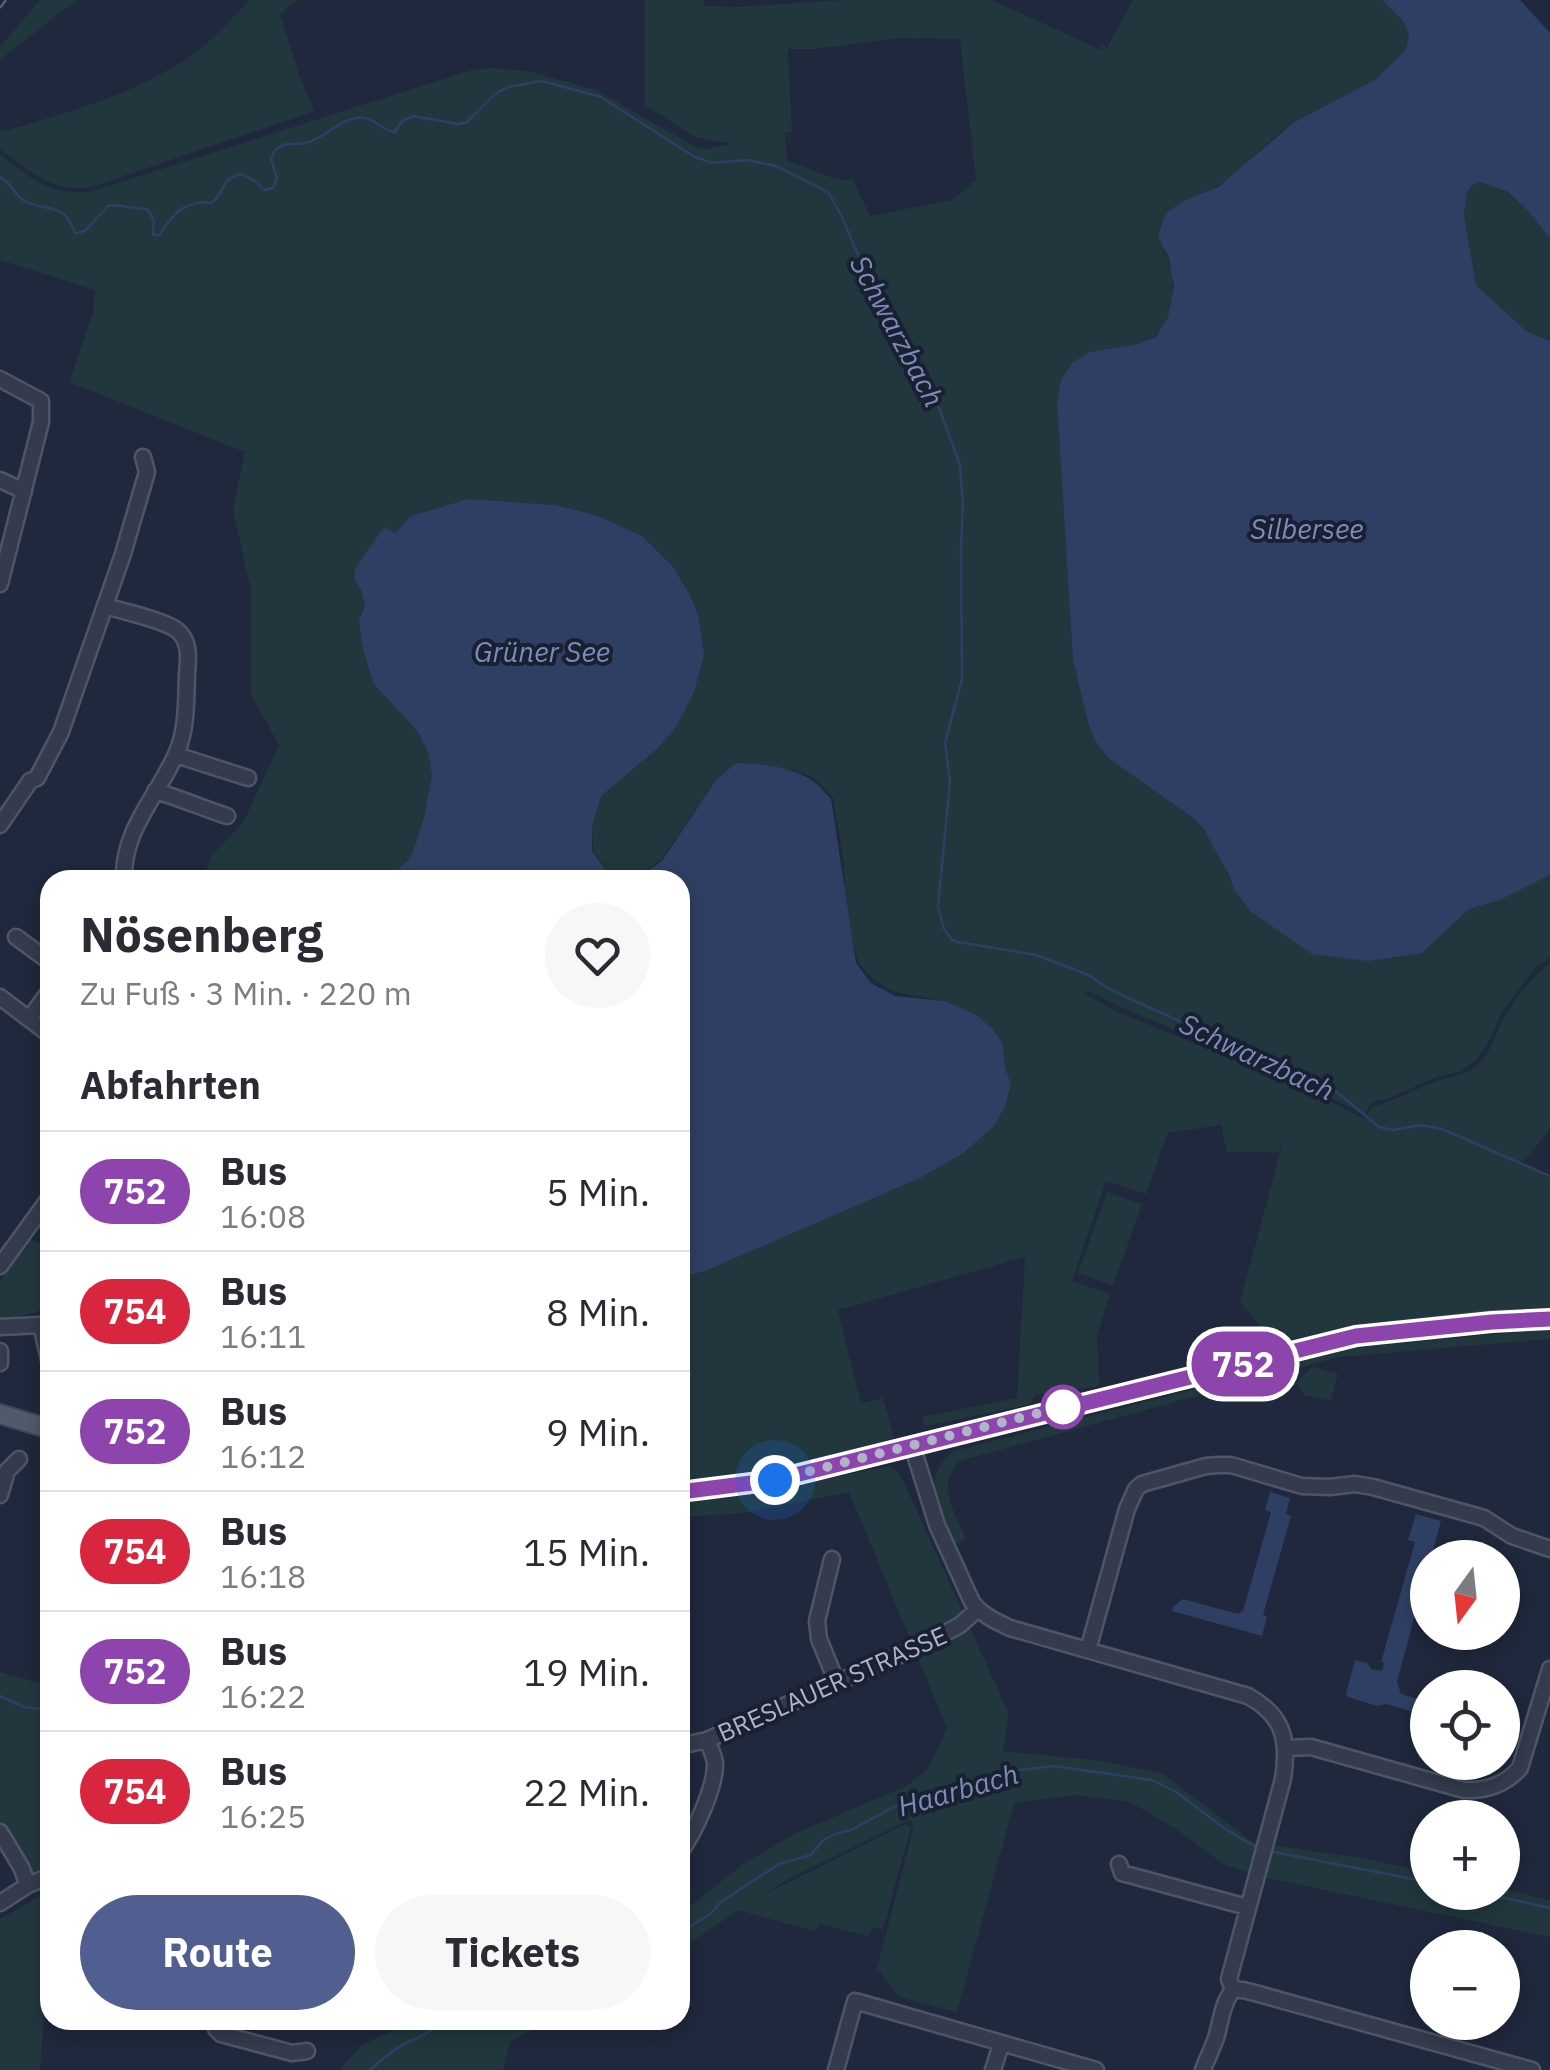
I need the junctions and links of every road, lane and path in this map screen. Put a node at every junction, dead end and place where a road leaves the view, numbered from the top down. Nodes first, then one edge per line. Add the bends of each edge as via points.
1 (0, 379) edge
2 (143, 458) dead end
3 (0, 480) edge
4 (24, 491) junction
5 (0, 584) edge
6 (105, 606) junction
7 (176, 755) junction
8 (248, 778) dead end
9 (154, 791) junction
10 (227, 816) dead end
11 (0, 825) edge
12 (125, 870) edge
13 (16, 936) dead end
14 (40, 954) edge
15 (0, 998) edge
16 (40, 1004) edge
17 (29, 1019) junction
18 (40, 1027) edge
19 (40, 1208) edge
20 (6, 1244) edge
21 (0, 1266) edge
22 (1550, 1319) edge
23 (40, 1324) edge
24 (0, 1327) edge
25 (0, 1351) edge
26 (0, 1363) edge
27 (0, 1414) edge
28 (40, 1426) edge
29 (912, 1445) junction
30 (19, 1459) dead end
31 (690, 1491) edge
32 (0, 1496) edge
33 (1550, 1549) edge
34 (832, 1559) dead end
35 (978, 1610) junction
36 (1088, 1650) junction
37 (1550, 1669) edge
38 (837, 1683) junction
39 (707, 1740) junction
40 (690, 1744) edge
41 (1286, 1748) junction
42 (0, 1832) edge
43 (690, 1836) edge
44 (1119, 1864) dead end
45 (40, 1880) edge
46 (28, 1884) junction
47 (0, 1902) edge
48 (1248, 1907) junction
49 (1233, 1990) junction
50 (217, 2030) edge
51 (1001, 2044) junction
52 (307, 2052) dead end
53 (836, 2070) edge
54 (994, 2070) edge
55 (1096, 2070) edge
56 (1204, 2070) edge
57 (1532, 2070) edge

1 - 4 street via 41,401
2 - 6 street via 146,472
3 - 4 street
4 - 5 street
6 - 7 street via 171,626 186,642 185,720
6 - 11 street via 61,732 37,778
7 - 8 street
7 - 9 street
9 - 10 street
9 - 12 street via 128,843
13 - 14 street
15 - 17 street
16 - 17 street
17 - 18 street
19 - 20 street
20 - 21 street
22 - 29 main road via 1356,1336
23 - 24 street
25 - 26 street
27 - 28 main road
29 - 31 main road via 775,1480
29 - 35 street via 937,1525
30 - 32 street via 7,1471
33 - 36 street via 1484,1518 1374,1487 1316,1487 1231,1465 1206,1466 1136,1489
34 - 38 street via 817,1621
35 - 36 street via 1010,1628
35 - 38 street, BRESLAUER STRASSE via 960,1626
36 - 41 street via 1248,1696 1272,1714
37 - 41 street via 1520,1768 1490,1788 1464,1790 1311,1747
38 - 39 street, BRESLAUER STRASSE
39 - 40 street, BRESLAUER STRASSE
39 - 43 street via 714,1770
41 - 48 street
42 - 46 street
44 - 48 street via 1122,1873
45 - 46 street
46 - 47 street
48 - 49 street via 1229,1979
49 - 56 street
49 - 57 street
50 - 52 street
51 - 53 street via 855,2002
51 - 54 street
51 - 55 street

